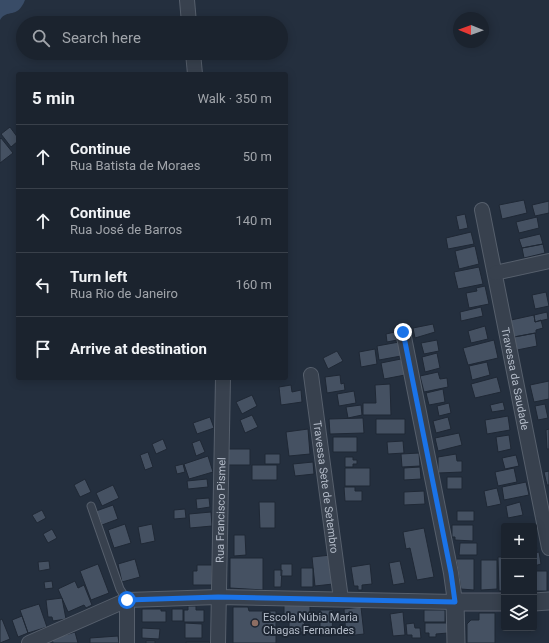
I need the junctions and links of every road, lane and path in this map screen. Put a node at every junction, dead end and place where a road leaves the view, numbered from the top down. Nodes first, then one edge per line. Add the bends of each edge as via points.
1 (187, 0) edge
2 (188, 16) edge
3 (194, 60) edge
4 (195, 72) edge
5 (482, 210) dead end
6 (549, 261) edge
7 (495, 273) junction
8 (403, 332) dead end
9 (312, 375) dead end
10 (223, 380) edge
11 (91, 506) dead end
12 (549, 548) edge
13 (218, 597) junction
14 (341, 599) junction
15 (127, 600) junction
16 (455, 602) junction
17 (501, 602) edge
18 (537, 602) edge
19 (549, 602) edge
20 (44, 640) edge
21 (29, 643) edge
22 (127, 643) edge
23 (218, 643) edge
24 (456, 643) edge

1 - 2 street
3 - 4 street
5 - 7 street, Travessa da Saudade
6 - 7 street
7 - 12 street, Travessa da Saudade
8 - 16 street
9 - 14 street, Travessa Sete de Setembro
10 - 13 street, Rua Francisco Pismel
11 - 15 lane via 120,590
13 - 14 street
13 - 15 street
13 - 23 street, Rua Francisco Pismel
14 - 16 street
15 - 20 street
15 - 22 street
16 - 17 street
16 - 24 street
18 - 19 street
20 - 21 street

